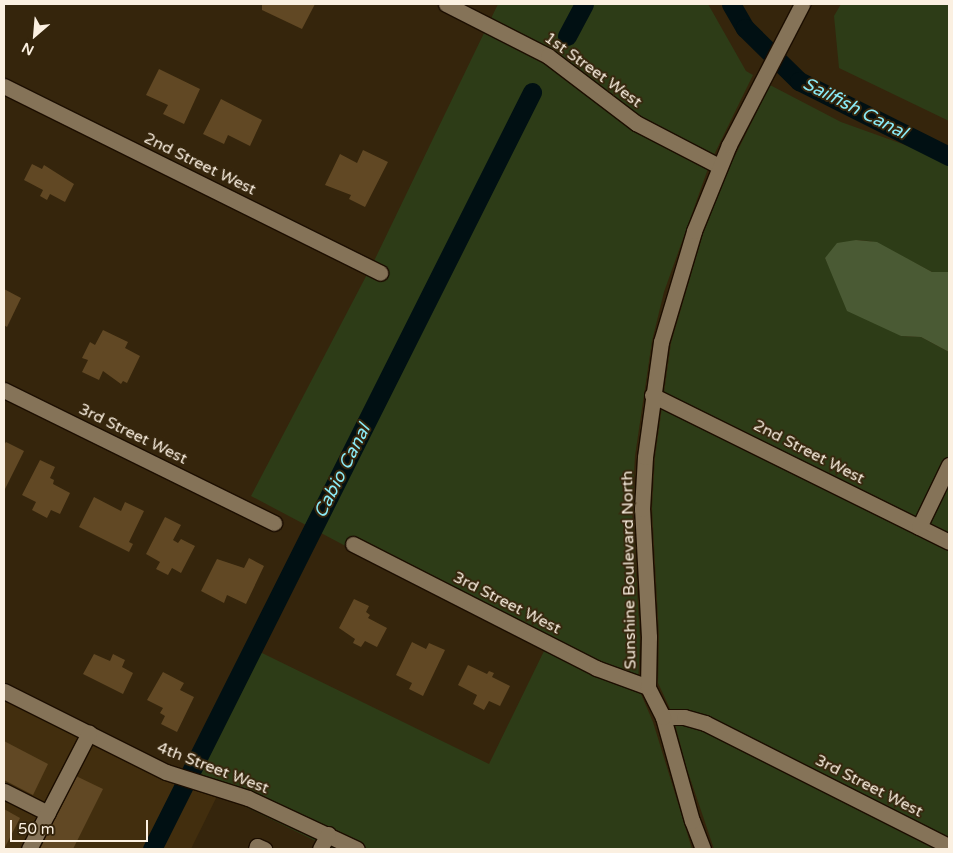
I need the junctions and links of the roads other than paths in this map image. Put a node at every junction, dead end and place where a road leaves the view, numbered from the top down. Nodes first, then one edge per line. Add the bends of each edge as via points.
1 (446, 4) edge
2 (802, 4) edge
3 (4, 86) edge
4 (719, 166) junction
5 (380, 273) dead end
6 (4, 390) edge
7 (652, 395) junction
8 (949, 465) edge
9 (274, 523) dead end
10 (919, 527) junction
11 (949, 542) edge
12 (353, 544) dead end
13 (648, 686) junction
14 (4, 690) edge
15 (663, 717) junction
16 (89, 733) junction
17 (4, 791) edge
18 (48, 813) junction
19 (328, 834) junction
20 (949, 846) edge
21 (29, 849) edge
22 (256, 849) edge
23 (264, 849) edge
24 (320, 849) edge
25 (357, 849) edge
26 (703, 849) edge

1 - 4 street, 1st Street West via 548,56 636,123
2 - 4 street, Sunshine Boulevard North
3 - 5 street, 2nd Street West
4 - 7 street, Sunshine Boulevard North via 673,295
6 - 9 street, 3rd Street West
7 - 10 street, 2nd Street West
7 - 13 street, Sunshine Boulevard North via 642,509 650,637
8 - 10 street
10 - 11 street, 2nd Street West
12 - 13 street, 3rd Street West via 596,668
13 - 15 street, Sunshine Boulevard North
14 - 16 street, 4th Street West
15 - 20 street, 3rd Street West via 684,717 705,723
15 - 26 street, Sunshine Boulevard North via 677,773
16 - 18 street
16 - 19 street, 4th Street West via 166,772 248,798
17 - 18 street
18 - 21 street
19 - 24 street
19 - 25 street, 4th Street West
22 - 23 street via 257,846

